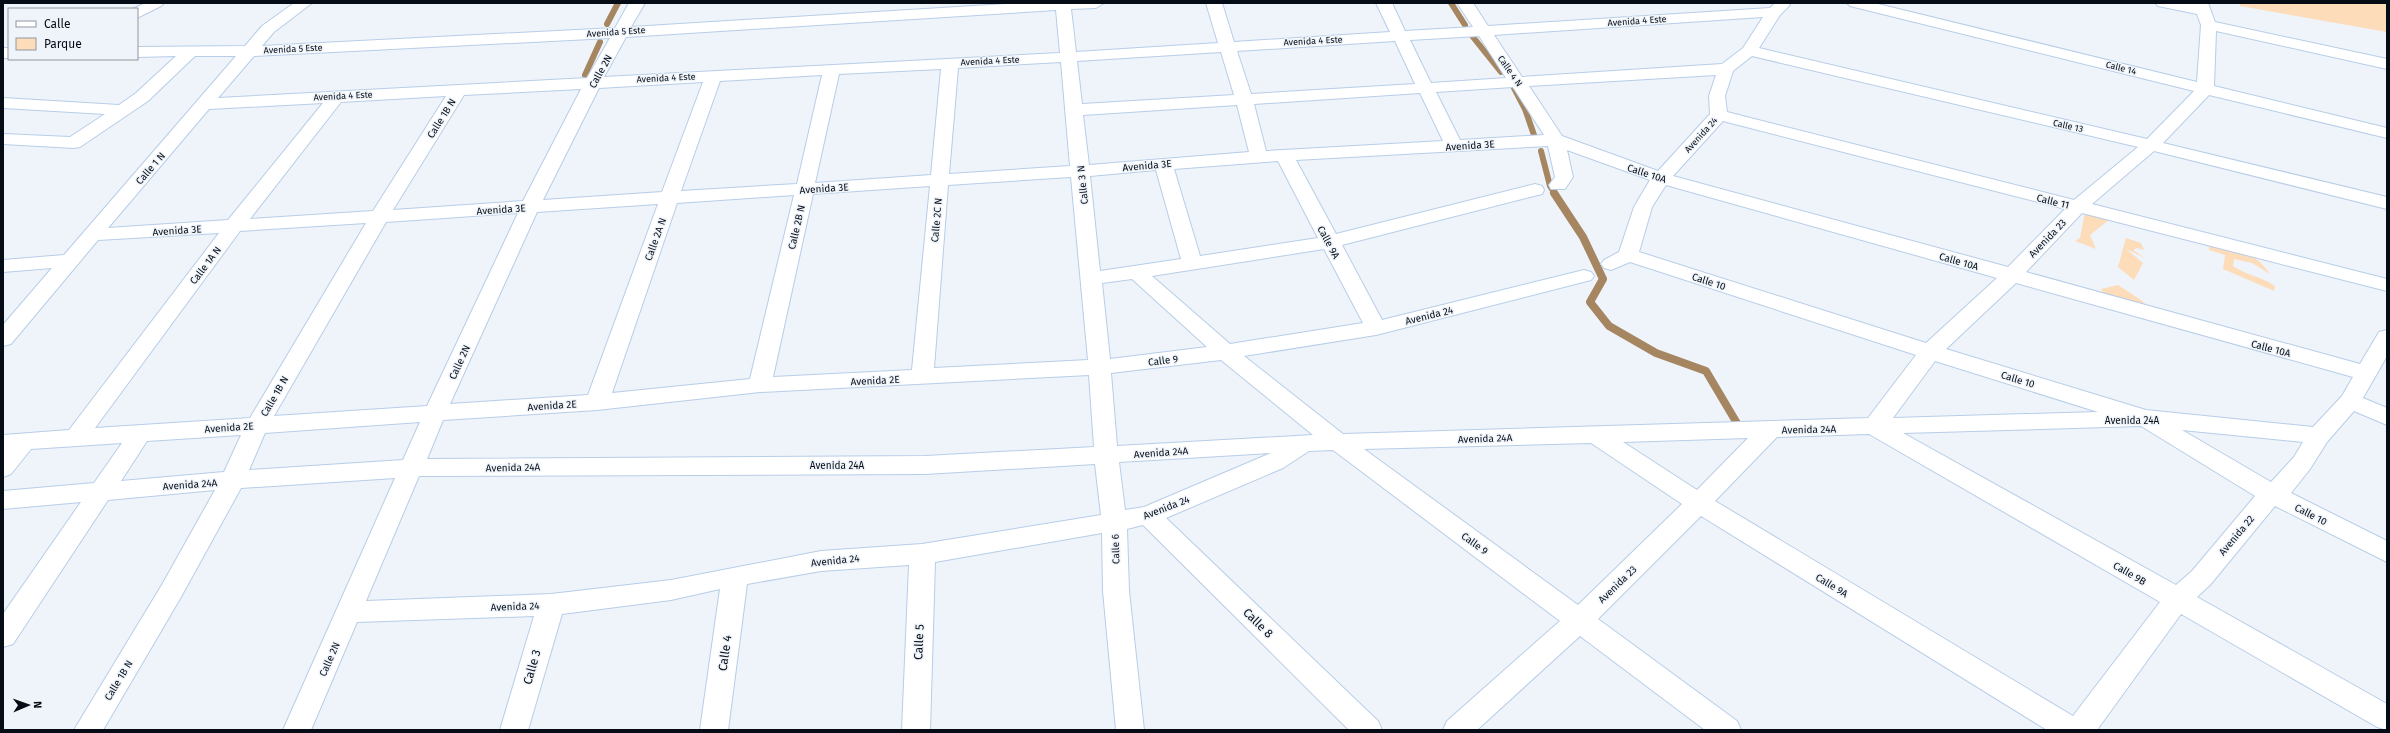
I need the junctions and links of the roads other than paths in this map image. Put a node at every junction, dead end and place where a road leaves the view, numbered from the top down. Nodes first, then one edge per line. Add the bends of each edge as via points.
1 (156, 3) edge
2 (304, 3) edge
3 (636, 3) edge
4 (1096, 3) edge
5 (1214, 3) edge
6 (1384, 3) edge
7 (1465, 3) edge
8 (1855, 3) edge
9 (2163, 3) edge
10 (1063, 4) edge
11 (1779, 8) edge
12 (138, 12) edge
13 (2203, 13) edge
14 (622, 31) junction
15 (1482, 31) junction
16 (1400, 36) junction
17 (1226, 46) junction
18 (250, 51) junction
19 (1749, 51) junction
20 (138, 52) edge
21 (190, 52) junction
22 (1068, 57) junction
23 (950, 63) junction
24 (2387, 64) edge
25 (832, 69) junction
26 (1726, 69) junction
27 (713, 76) junction
28 (593, 82) junction
29 (1518, 82) junction
30 (1424, 87) junction
31 (460, 89) junction
32 (2205, 89) junction
33 (337, 96) junction
34 (1244, 99) junction
35 (3, 103) edge
36 (205, 104) junction
37 (121, 110) junction
38 (1073, 110) junction
39 (1719, 115) junction
40 (2387, 133) edge
41 (3, 139) edge
42 (1556, 140) junction
43 (2151, 145) junction
44 (1454, 146) junction
45 (1284, 155) junction
46 (1259, 157) junction
47 (1163, 163) junction
48 (1080, 171) junction
49 (1661, 178) junction
50 (939, 180) junction
51 (1558, 185) dead end
52 (804, 189) junction
53 (1534, 190) dead end
54 (670, 198) junction
55 (2387, 203) edge
56 (530, 207) junction
57 (2077, 207) junction
58 (379, 217) junction
59 (234, 226) junction
60 (92, 235) junction
61 (1329, 242) junction
62 (1620, 260) joint
63 (69, 261) junction
64 (1192, 263) junction
65 (3, 266) edge
66 (1136, 272) junction
67 (1584, 276) dead end
68 (2011, 276) junction
69 (1091, 279) junction
70 (2387, 285) edge
71 (1376, 328) junction
72 (2387, 337) edge
73 (3, 339) edge
74 (1225, 352) junction
75 (1930, 352) junction
76 (1100, 367) junction
77 (2366, 374) junction
78 (922, 378) junction
79 (760, 385) junction
80 (597, 402) junction
81 (2350, 402) junction
82 (435, 413) junction
83 (2387, 417) edge
84 (2145, 418) junction
85 (257, 425) junction
86 (1874, 427) junction
87 (1770, 430) junction
88 (140, 434) junction
89 (1596, 435) junction
90 (2319, 436) junction
91 (76, 438) junction
92 (13, 442) edge
93 (1338, 442) junction
94 (1305, 443) junction
95 (1106, 455) junction
96 (3, 468) edge
97 (412, 468) junction
98 (232, 480) junction
99 (101, 491) junction
100 (2271, 494) junction
101 (3, 500) edge
102 (1699, 504) junction
103 (1148, 515) junction
104 (1114, 522) junction
105 (2387, 552) edge
106 (922, 554) junction
107 (735, 576) junction
108 (2177, 600) junction
109 (551, 605) junction
110 (350, 612) junction
111 (1580, 620) junction
112 (3, 636) edge
113 (2387, 718) edge
114 (88, 730) edge
115 (297, 730) edge
116 (514, 730) edge
117 (714, 730) edge
118 (916, 730) edge
119 (1130, 730) edge
120 (1368, 730) edge
121 (1456, 730) edge
122 (1727, 730) edge
123 (2071, 730) edge
124 (2080, 730) edge

1 - 12 street
2 - 18 street, Calle 1 N via 268,29
3 - 14 street, Calle 2N
4 - 10 street, Avenida 5 Este
5 - 17 street
6 - 16 street
7 - 15 street, Calle 4 N
8 - 32 street, Calle 14
9 - 13 street
10 - 14 street, Avenida 5 Este
10 - 22 street, Calle 3 N
11 - 15 street, Avenida 4 Este
11 - 19 street
13 - 24 street
13 - 32 street
14 - 18 street, Avenida 5 Este
14 - 28 street, Calle 2N
15 - 16 street, Avenida 4 Este
15 - 29 street, Calle 4 N
16 - 17 street, Avenida 4 Este
16 - 30 street
17 - 22 street, Avenida 4 Este
17 - 34 street
18 - 21 street, Avenida 5 Este
18 - 36 street, Calle 1 N
19 - 26 street
19 - 43 street, Calle 13
20 - 21 street, Avenida 5 Este
21 - 37 street via 142,98
22 - 23 street, Avenida 4 Este
22 - 38 street, Calle 3 N
23 - 25 street, Avenida 4 Este
23 - 50 street, Calle 2C N
25 - 27 street, Avenida 4 Este
25 - 52 street, Calle 2B N
26 - 29 street
26 - 39 street, Avenida 24 via 1717,96
27 - 28 street, Avenida 4 Este
27 - 54 street, Calle 2A N
28 - 31 street, Avenida 4 Este
28 - 56 street, Calle 2N
29 - 30 street
29 - 42 street, Calle 4 N
30 - 34 street
30 - 44 street
31 - 33 street, Avenida 4 Este
31 - 58 street, Calle 1B N
32 - 40 street, Calle 14
32 - 43 street, Avenida 23
33 - 36 street, Avenida 4 Este
33 - 59 street, Calle 1A N
34 - 38 street
34 - 46 street
35 - 37 street
36 - 60 street, Calle 1 N
37 - 41 street via 74,143
38 - 48 street, Calle 3 N
39 - 49 street, Avenida 24
39 - 57 street, Calle 11
42 - 44 street, Avenida 3E
42 - 49 street, Calle 10A
42 - 51 street via 1564,177
43 - 55 street, Calle 13
43 - 57 street, Avenida 23
44 - 45 street, Avenida 3E
45 - 46 street, Avenida 3E
45 - 61 street, Calle 9A
46 - 47 street, Avenida 3E
47 - 48 street, Avenida 3E
47 - 64 street
48 - 50 street, Avenida 3E
48 - 69 street, Calle 3 N
49 - 62 street, Avenida 24 via 1643,207
49 - 68 street, Calle 10A
50 - 52 street, Avenida 3E
50 - 78 street, Calle 2C N
52 - 54 street, Avenida 3E
52 - 79 street, Calle 2B N
53 - 61 street
54 - 56 street, Avenida 3E
54 - 80 street, Calle 2A N
56 - 58 street, Avenida 3E
56 - 82 street, Calle 2N
57 - 68 street, Avenida 23
57 - 70 street, Calle 11
58 - 59 street, Avenida 3E
58 - 85 street, Calle 1B N
59 - 60 street, Avenida 3E
59 - 91 street, Calle 1A N
60 - 63 street, Calle 1 N
61 - 64 street
61 - 71 street, Calle 9A
62 - 75 street, Calle 10
63 - 65 street
63 - 73 street, Calle 1 N
64 - 66 street
66 - 69 street
66 - 74 street, Calle 9
67 - 71 street, Avenida 24
68 - 75 street, Avenida 23
68 - 77 street, Calle 10A
69 - 76 street, Calle 3 N
71 - 74 street, Avenida 24
72 - 77 street, Avenida 22
74 - 76 street, Calle 9
74 - 93 street, Calle 9
75 - 84 street, Calle 10
75 - 86 street, Avenida 23
76 - 78 street, Avenida 2E
76 - 95 street, Calle 6
77 - 81 street, Avenida 22
78 - 79 street, Avenida 2E
79 - 80 street, Avenida 2E
80 - 82 street, Avenida 2E
81 - 83 street
81 - 90 street, Avenida 22
82 - 85 street, Avenida 2E
82 - 97 street, Calle 2N
84 - 86 street, Avenida 24A
84 - 90 street, Avenida 24A
84 - 100 street, Calle 10
85 - 88 street, Avenida 2E
85 - 98 street, Calle 1B N
86 - 87 street, Avenida 24A
86 - 108 street, Calle 9B
87 - 89 street, Avenida 24A
87 - 102 street, Avenida 23
88 - 91 street, Avenida 2E
88 - 99 street
89 - 93 street, Avenida 24A
89 - 102 street, Calle 9A
90 - 100 street, Avenida 22 via 2302,464 2282,487
91 - 92 street, Avenida 2E
92 - 96 street
93 - 94 street, Avenida 24A
93 - 111 street, Calle 9
94 - 95 street, Avenida 24A
94 - 103 street, Avenida 24 via 1275,462
95 - 97 street, Avenida 24A via 925,465
95 - 104 street, Calle 6
97 - 98 street, Avenida 24A
97 - 110 street, Calle 2N
98 - 99 street, Avenida 24A
98 - 114 street, Calle 1B N via 172,590
99 - 101 street, Avenida 24A
99 - 112 street
100 - 105 street, Calle 10
100 - 108 street, Avenida 22 via 2201,578
102 - 111 street, Avenida 23
102 - 123 street, Calle 9A
103 - 104 street, Avenida 24
103 - 120 street, Calle 8
104 - 106 street, Avenida 24
104 - 119 street, Calle 6 via 1116,591
106 - 107 street, Avenida 24 via 821,561
106 - 118 street, Calle 5
107 - 109 street, Avenida 24 via 671,590
107 - 117 street, Calle 4
108 - 113 street, Calle 9B
108 - 124 street, Avenida 22
109 - 110 street, Avenida 24
109 - 116 street, Calle 3
110 - 115 street, Calle 2N
111 - 121 street, Avenida 23
111 - 122 street, Calle 9

